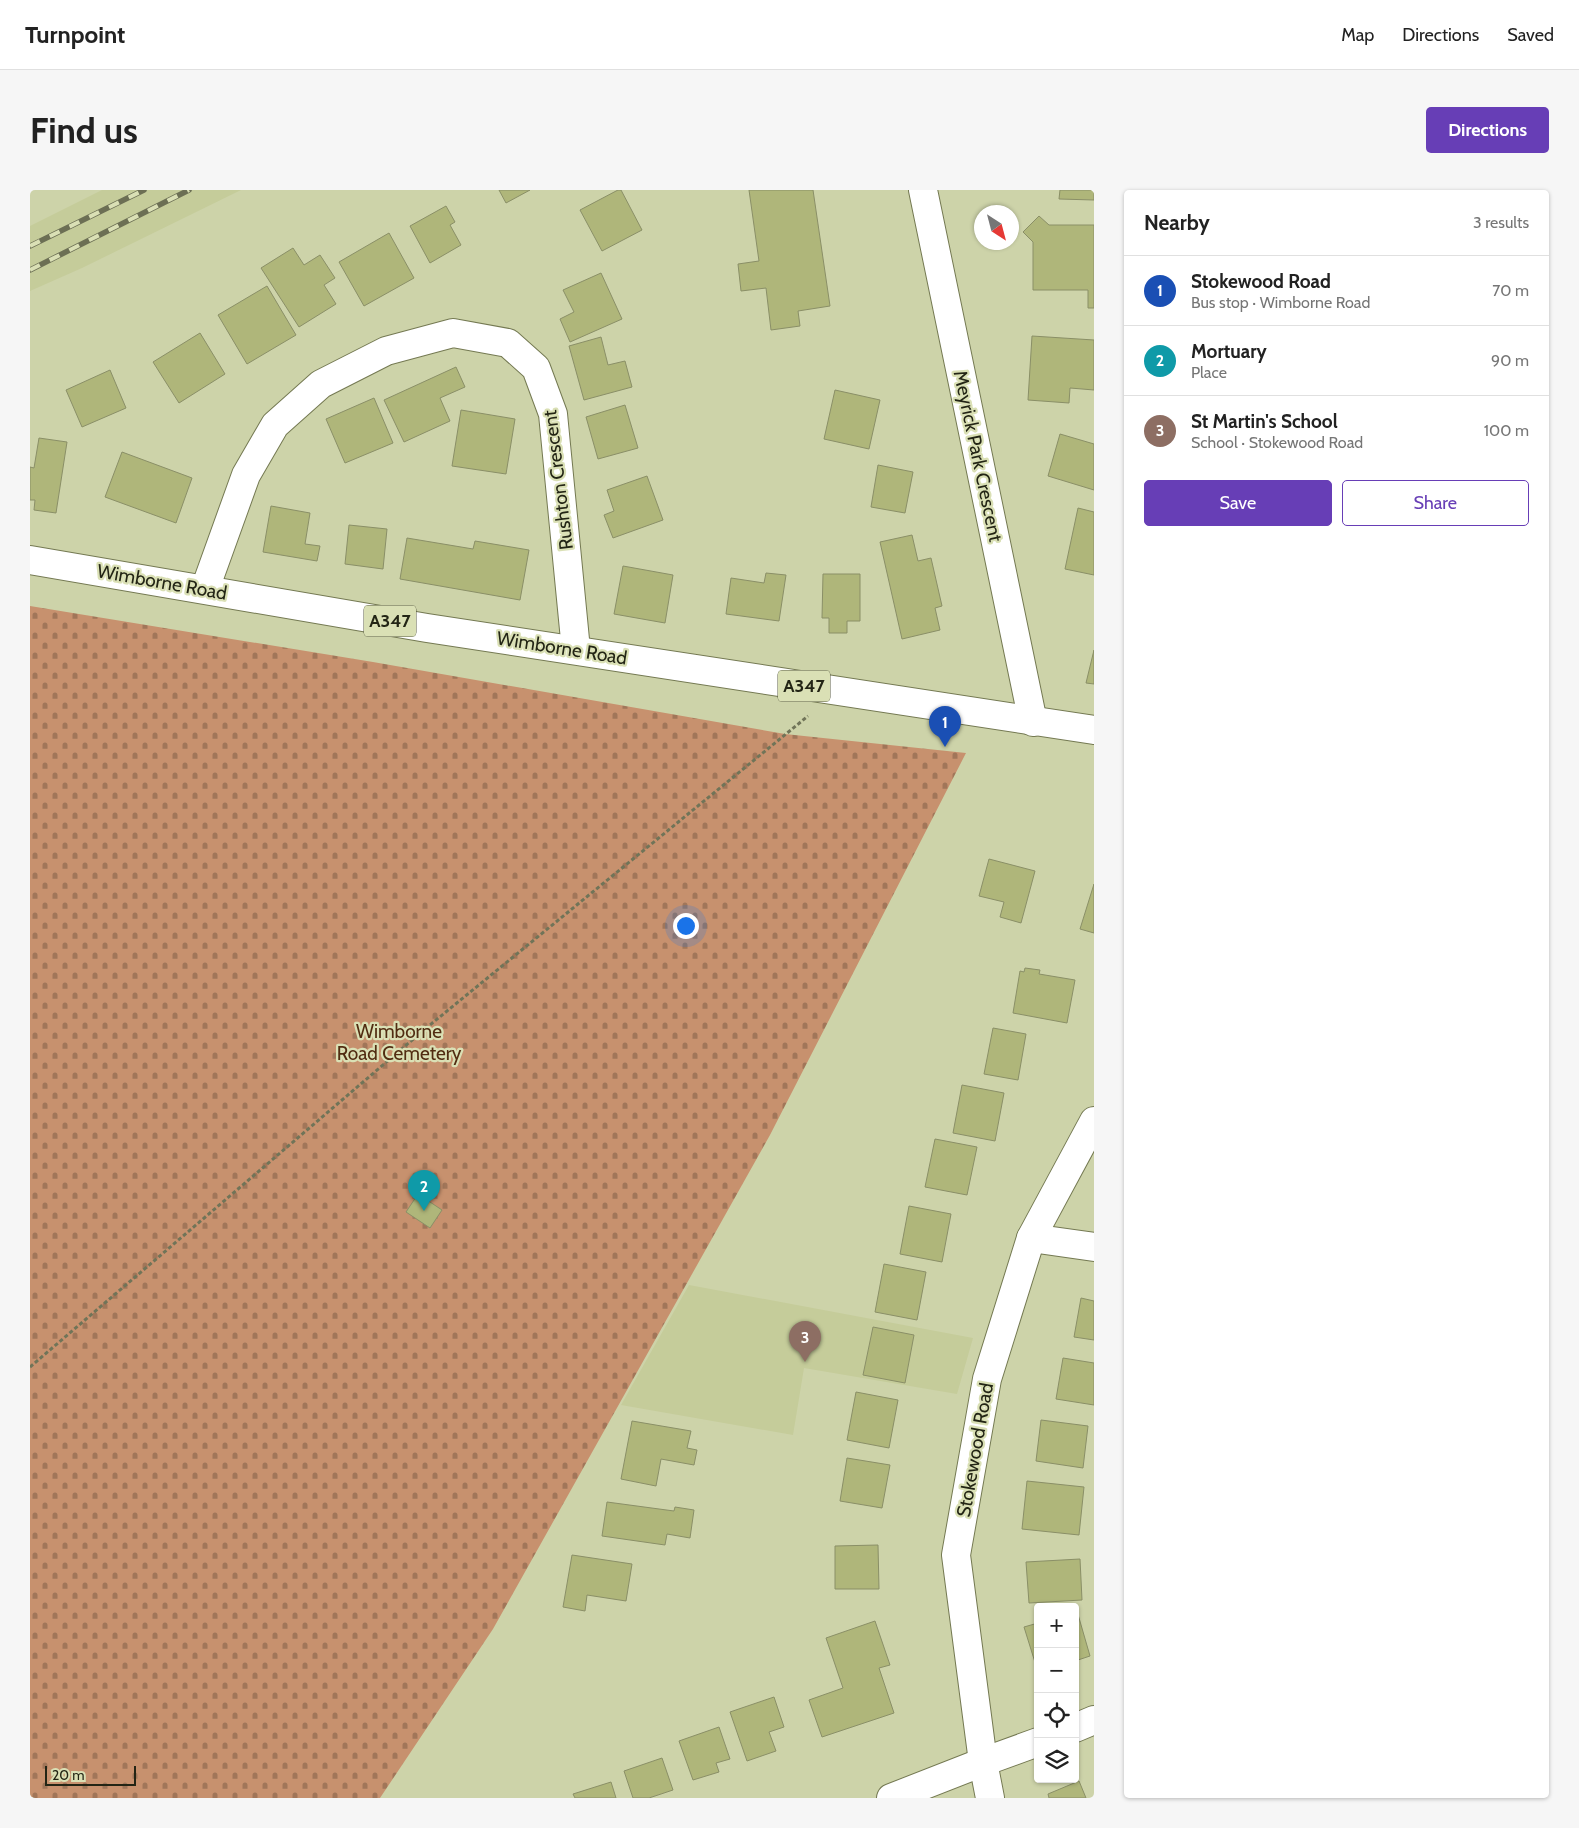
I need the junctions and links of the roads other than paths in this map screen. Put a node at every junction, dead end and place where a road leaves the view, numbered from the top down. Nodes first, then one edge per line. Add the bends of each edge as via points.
1 (923, 190) edge
2 (30, 560) edge
3 (205, 589) junction
4 (576, 650) junction
5 (1033, 722) junction
6 (1094, 730) edge
7 (1094, 1121) edge
8 (1031, 1238) junction
9 (1094, 1247) edge
10 (1094, 1720) edge
11 (1079, 1726) edge
12 (1034, 1743) edge
13 (983, 1762) junction
14 (891, 1798) edge
15 (990, 1798) edge

1 - 5 street, Meyrick Park Crescent
2 - 3 street, Wimborne Road / A347
3 - 4 street, Wimborne Road / A347
3 - 4 street, Rushton Crescent via 246,475 275,425 321,384 386,351 452,333 508,343 536,368 553,414
4 - 5 street, Wimborne Road / A347
5 - 6 street, Wimborne Road / A347
7 - 8 street, Stokewood Road
8 - 9 street
8 - 13 street, Stokewood Road via 987,1378 956,1556
10 - 11 street
12 - 13 street
13 - 14 street
13 - 15 street, Stokewood Road

